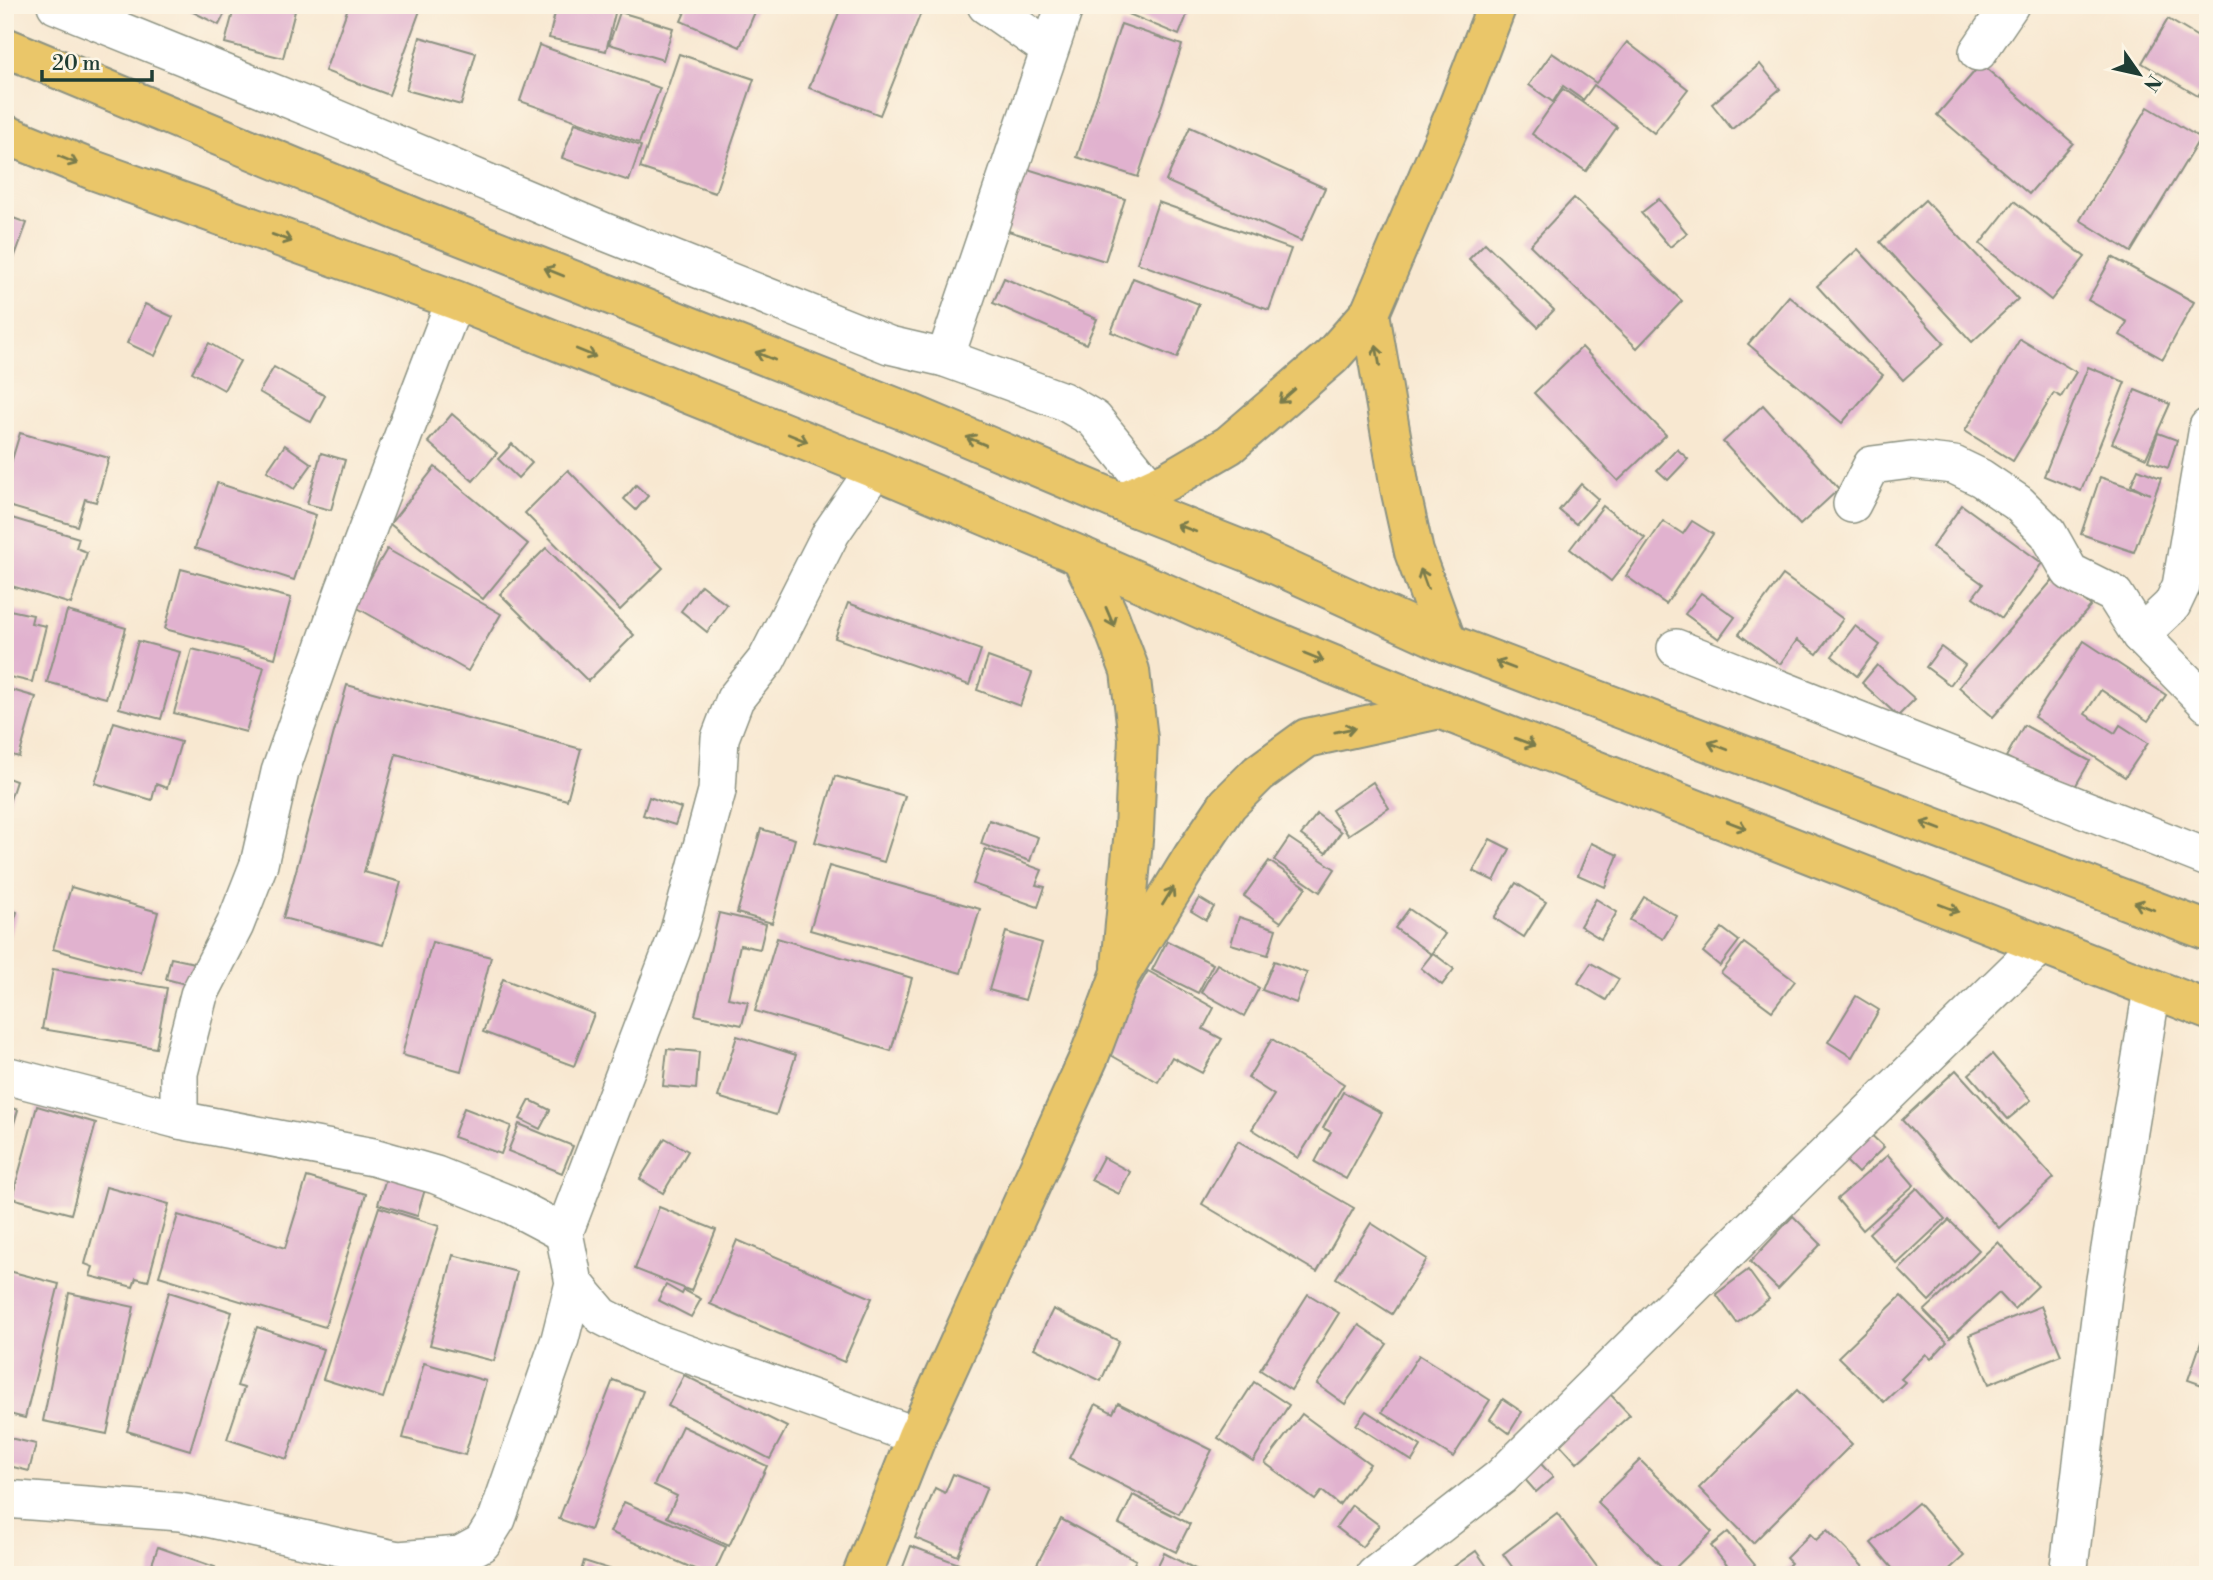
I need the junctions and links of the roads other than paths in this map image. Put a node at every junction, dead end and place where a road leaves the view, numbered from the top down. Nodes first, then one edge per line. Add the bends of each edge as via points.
1 (56, 5) edge
2 (986, 5) edge
3 (1065, 5) edge
4 (1497, 5) edge
5 (2010, 5) edge
6 (5, 47) edge
7 (1049, 49) junction
8 (1978, 52) dead end
9 (5, 134) edge
10 (455, 300) junction
11 (1370, 313) junction
12 (945, 358) junction
13 (2208, 427) edge
14 (875, 469) junction
15 (1136, 495) junction
16 (1852, 503) dead end
17 (1081, 556) junction
18 (2140, 635) junction
19 (1447, 643) junction
20 (1676, 648) dead end
21 (2208, 704) edge
22 (1440, 709) junction
23 (2208, 858) edge
24 (2206, 927) edge
25 (2042, 944) junction
26 (1120, 975) junction
27 (2152, 989) junction
28 (2208, 1010) edge
29 (5, 1075) edge
30 (179, 1120) junction
31 (564, 1233) junction
32 (574, 1283) junction
33 (602, 1316) junction
34 (560, 1339) junction
35 (917, 1436) junction
36 (5, 1499) edge
37 (2060, 1572) edge
38 (862, 1575) edge
39 (1375, 1575) edge

1 - 12 street via 642,247 889,345
2 - 7 street
3 - 7 street
4 - 11 main road
5 - 8 street
15 -> 6 main road via 910,413 423,220
7 - 12 street
9 -> 10 main road
10 -> 14 main road
10 - 30 street via 285,759 259,864 235,925 199,995 179,1073
11 -> 15 main road via 1332,356 1229,445
19 -> 11 main road via 1414,552
12 - 15 street via 1063,401 1094,419
13 - 18 street via 2181,586 2172,605
14 - 17 main road
14 - 31 street via 831,533 767,659 735,699 720,738 717,791 679,931
19 -> 15 main road
16 - 18 street via 1872,465 1911,460 1954,465 2018,503 2048,533 2070,572 2114,594
17 -> 22 main road
17 -> 26 main road via 1130,671 1138,739
18 - 21 street
24 -> 19 main road
20 - 23 street
22 -> 25 main road
26 -> 22 main road via 1228,804 1259,773 1307,738
25 - 27 main road
25 - 39 street via 1501,1477
26 - 35 main road via 1090,1057
27 - 28 main road
27 - 37 street
29 - 30 street
30 - 31 street via 373,1157 436,1175 511,1205
31 - 32 street
32 - 33 street
32 - 34 street
33 - 34 street
33 - 35 street via 651,1341
34 - 36 street via 497,1519 482,1543 460,1555 398,1560 180,1512
35 - 38 main road

